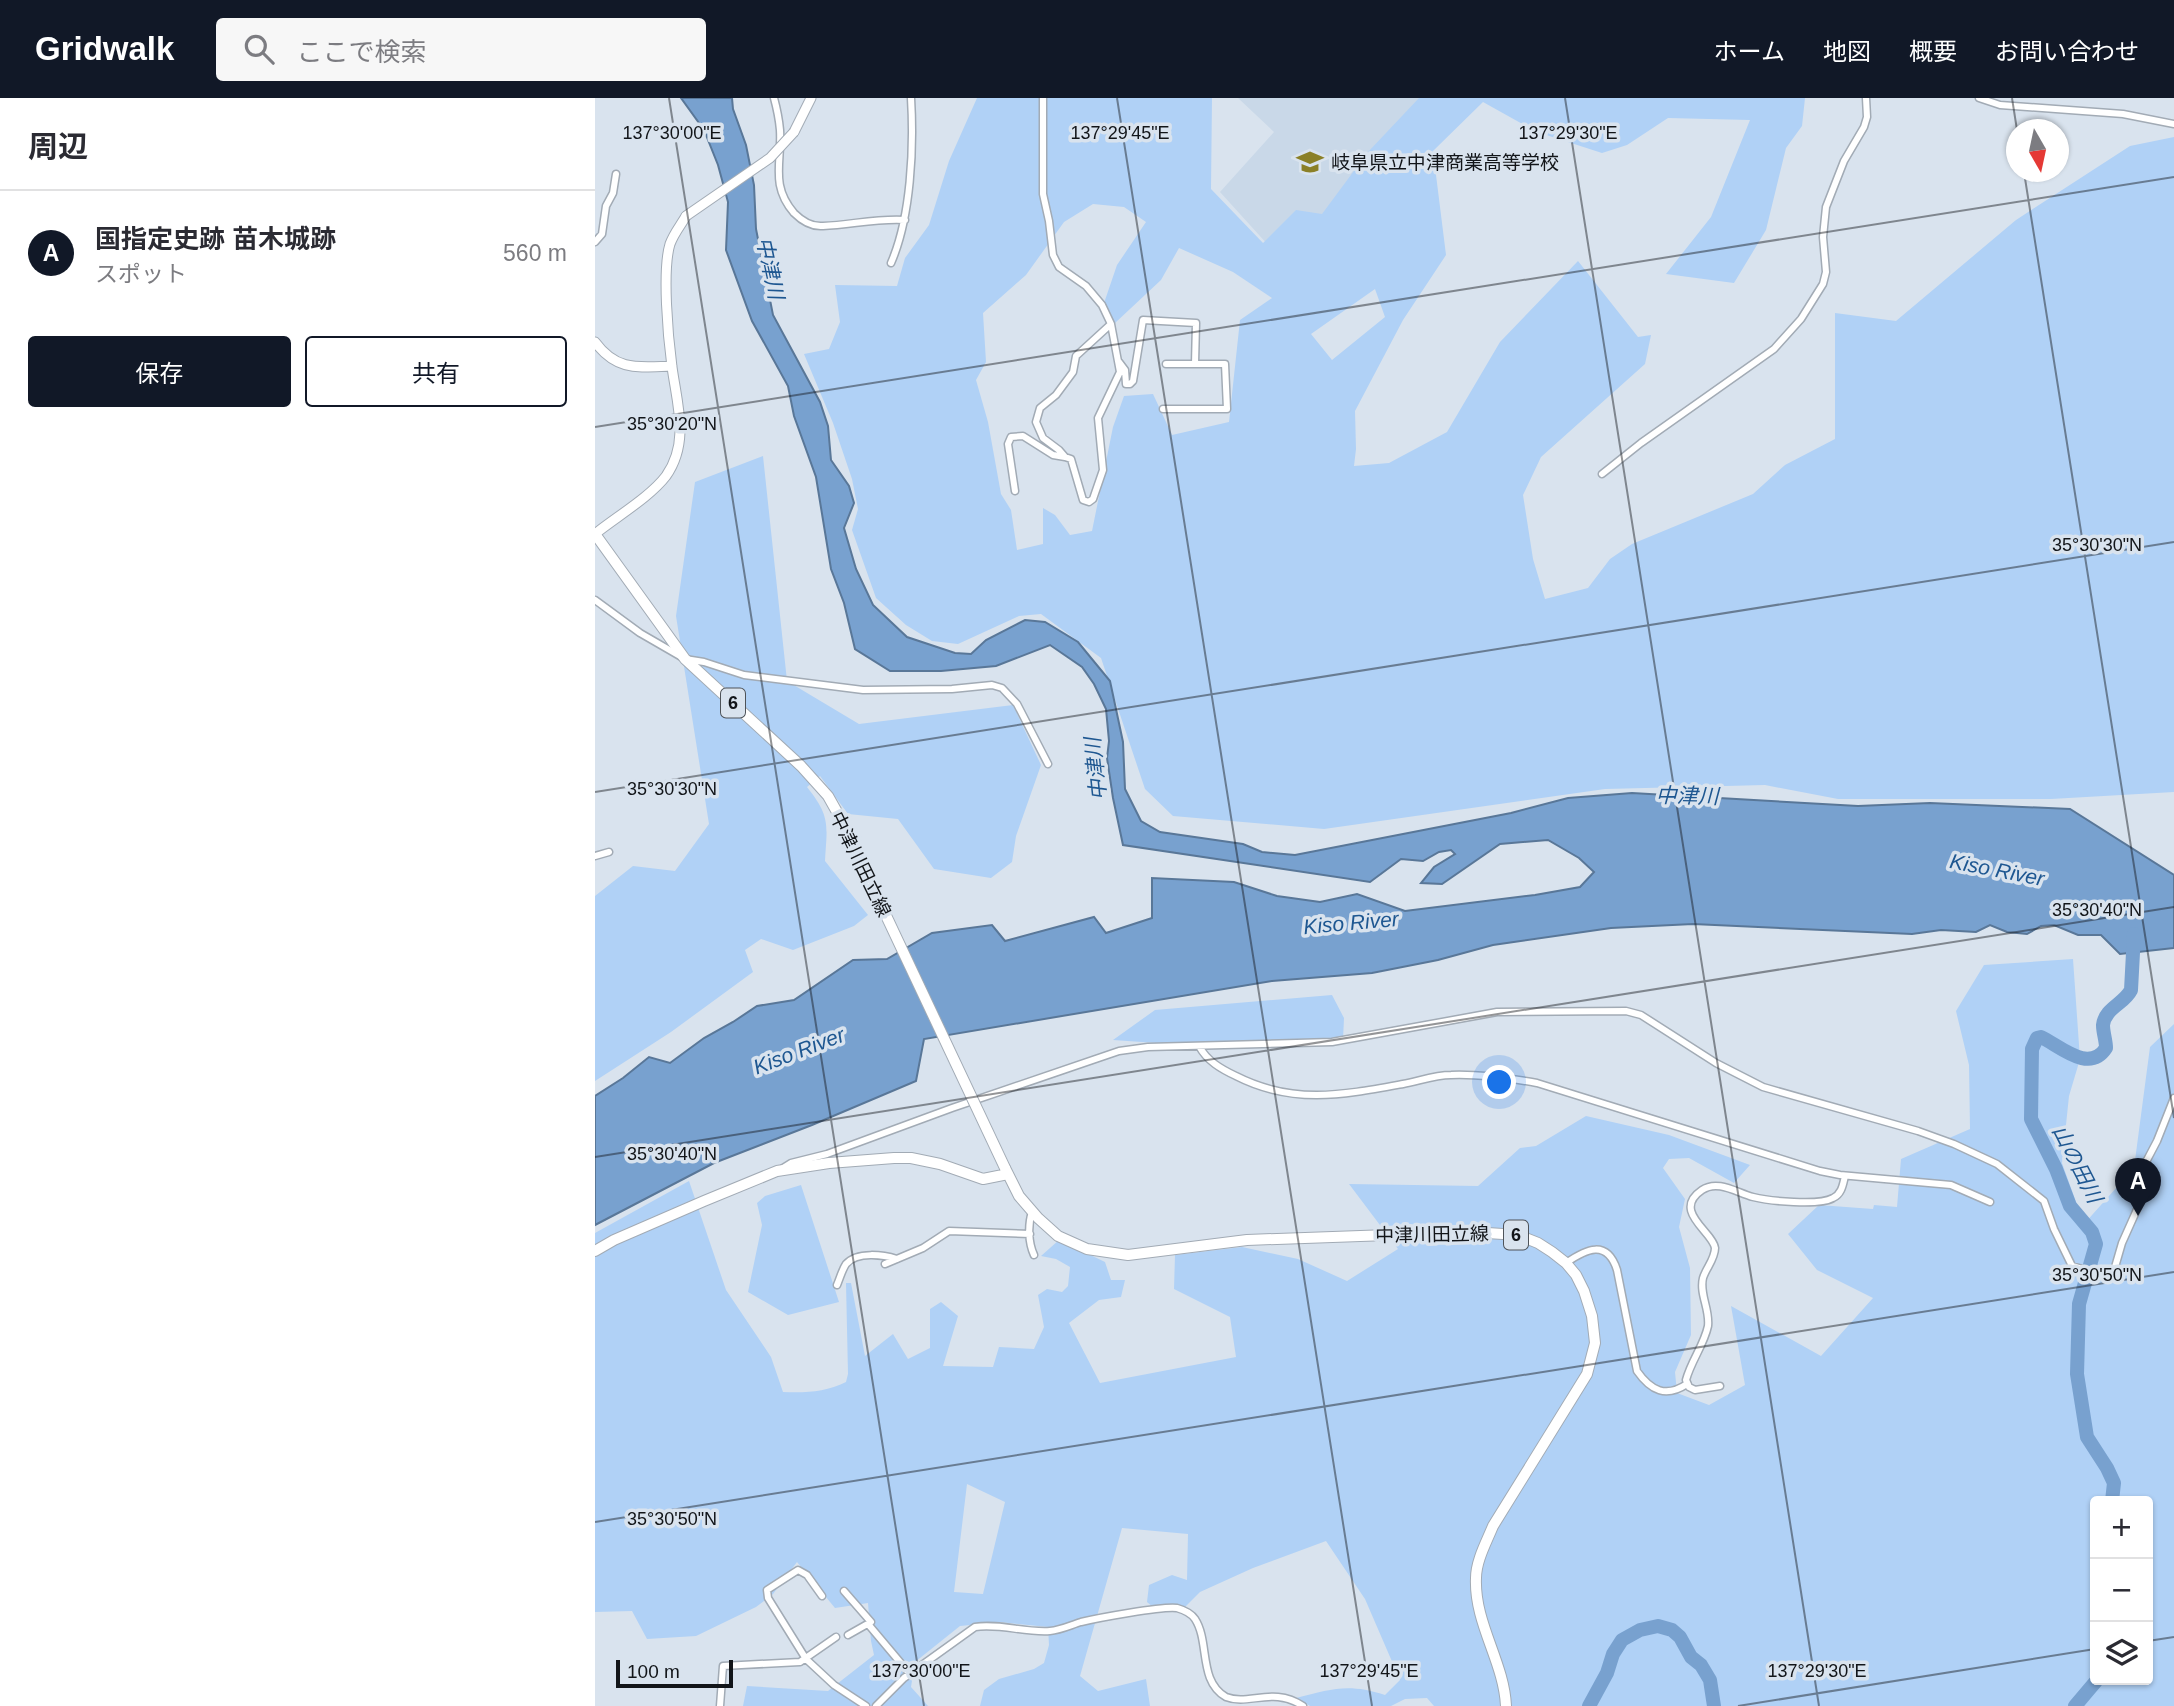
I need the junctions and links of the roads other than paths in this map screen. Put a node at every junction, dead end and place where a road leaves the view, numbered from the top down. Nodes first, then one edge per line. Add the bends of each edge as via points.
1 (773, 98) edge
2 (811, 98) edge
3 (911, 98) edge
4 (1043, 98) edge
5 (1866, 98) edge
6 (1979, 98) edge
7 (2174, 124) edge
8 (616, 174) dead end
9 (905, 220) junction
10 (595, 242) edge
11 (891, 263) dead end
12 (1111, 324) junction
13 (595, 342) edge
14 (1118, 362) junction
15 (1166, 364) dead end
16 (1195, 364) junction
17 (672, 366) junction
18 (1163, 408) dead end
19 (1065, 457) junction
20 (1602, 474) dead end
21 (1015, 491) dead end
22 (595, 534) edge
23 (595, 600) edge
24 (685, 659) junction
25 (1048, 764) dead end
26 (609, 852) dead end
27 (595, 856) edge
28 (1199, 1046) junction
29 (2174, 1098) edge
30 (828, 1159) junction
31 (1007, 1171) junction
32 (1845, 1175) junction
33 (1990, 1202) dead end
34 (1033, 1212) junction
35 (1030, 1234) junction
36 (595, 1251) edge
37 (1034, 1255) dead end
38 (897, 1259) junction
39 (1566, 1263) junction
40 (884, 1264) dead end
41 (837, 1285) dead end
42 (1687, 1384) junction
43 (1720, 1386) dead end
44 (844, 1591) dead end
45 (822, 1596) dead end
46 (868, 1623) junction
47 (848, 1635) dead end
48 (836, 1637) dead end
49 (806, 1659) junction
50 (910, 1674) junction
51 (1264, 1702) edge
52 (720, 1706) edge
53 (866, 1706) edge
54 (876, 1706) edge
55 (1303, 1706) edge
56 (1506, 1706) edge

1 - 9 street via 780,132 781,193 796,215 822,226
2 - 17 street, bridge via 794,132 770,158 687,216 671,243 666,274
3 - 9 street
4 - 12 street via 1043,194 1053,255 1059,267 1086,286 1102,305
5 - 20 street via 1864,127 1826,207 1823,284 1801,319 1774,349
6 - 7 street via 2000,106 2123,114
8 - 10 street via 602,234
9 - 11 street
12 - 14 street
12 - 19 street via 1076,356 1073,372 1040,408 1036,422 1043,438
13 - 17 street via 604,355 628,367
14 - 16 street via 1130,384 1143,320 1196,323
14 - 19 street via 1119,378 1098,418 1103,470 1089,502 1083,500 1071,459
15 - 16 street
16 - 18 street via 1225,364 1227,409
17 - 22 street via 682,424 671,466 655,487
19 - 21 street via 1053,455 1023,436 1011,438
22 - 24 main road, 中津川田立線 / 6
23 - 24 street via 640,634
24 - 25 street via 763,678 840,688 939,690 992,685 1002,688 1017,704
24 - 31 main road, 中津川田立線 / 6, bridge via 801,766 846,828
26 - 27 street
28 - 29 street via 1332,1042 1496,1012 1633,1013 1763,1087 1918,1131 1997,1164 2044,1200 2072,1266 2109,1277 2139,1205 2147,1160
28 - 30 street via 1148,1047 1111,1054 874,1135
28 - 32 street via 1204,1056 1226,1071 1278,1093 1342,1095 1449,1075 1517,1079
30 - 31 main road via 911,1158 983,1180
30 - 36 main road via 777,1171
31 - 34 main road, 中津川田立線 / 6
32 - 33 street via 1951,1185
32 - 42 street via 1840,1192 1824,1201 1770,1200 1721,1186 1697,1194 1694,1219 1711,1237 1715,1251 1702,1285 1707,1327 1686,1376
34 - 35 street
34 - 39 main road, 中津川田立線 / 6 via 1058,1236 1087,1249 1128,1255 1247,1240 1472,1232 1518,1235 1538,1242
35 - 37 street
35 - 38 street via 949,1231
38 - 40 street
38 - 41 street via 854,1258 844,1267
39 - 42 street via 1589,1250 1609,1255 1617,1270 1637,1371 1663,1391
39 - 56 main road, 中津川田立線 / 6 via 1593,1316 1595,1343 1587,1374 1493,1527 1476,1578 1478,1608 1500,1672
42 - 43 street via 1695,1390
44 - 46 street
45 - 49 street via 798,1570 767,1590
46 - 47 street
46 - 50 street
48 - 49 street
49 - 52 street via 723,1666
49 - 53 street
50 - 51 street via 975,1627 1052,1631 1103,1617 1178,1608 1196,1622 1210,1678 1219,1692 1234,1700
50 - 54 street
51 - 55 street via 1285,1696

